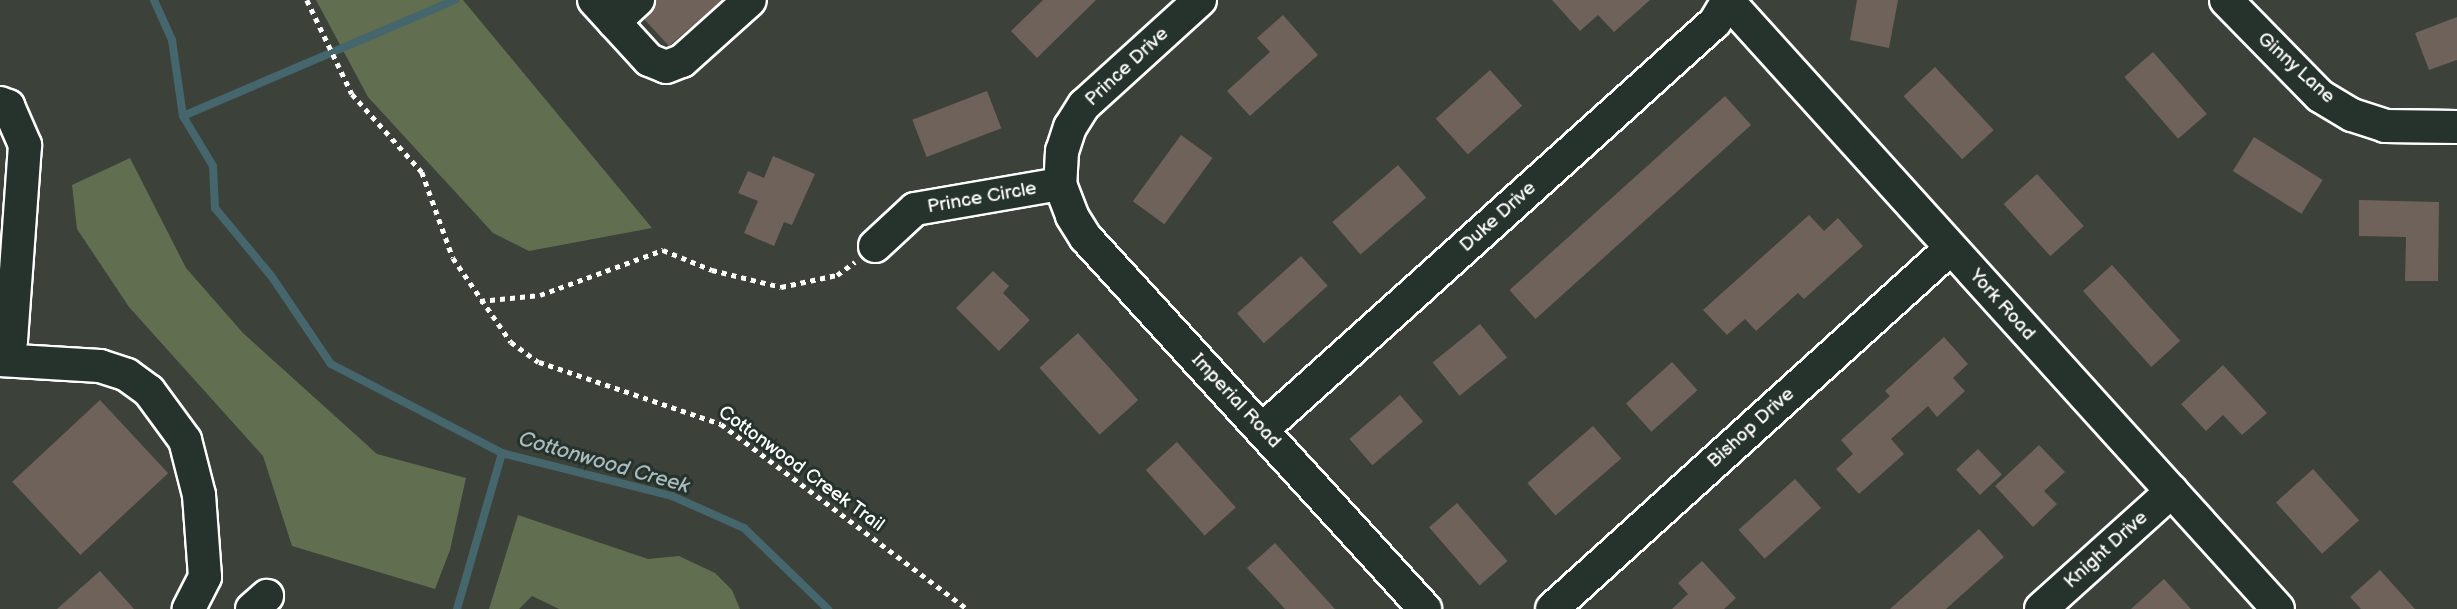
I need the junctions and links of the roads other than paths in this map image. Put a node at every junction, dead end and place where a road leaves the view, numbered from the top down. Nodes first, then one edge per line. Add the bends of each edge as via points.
1 (638, 0) edge
2 (750, 0) edge
3 (1200, 0) edge
4 (1727, 0) edge
5 (2226, 0) edge
6 (604, 11) edge
7 (0, 103) edge
8 (2457, 127) edge
9 (1060, 184) junction
10 (875, 246) road end
11 (1951, 248) junction
12 (0, 349) edge
13 (0, 360) edge
14 (1263, 429) junction
15 (2172, 491) junction
16 (189, 609) edge
17 (1425, 609) edge
18 (1552, 609) edge
19 (2041, 609) edge
20 (2278, 609) edge

1 - 6 street
2 - 6 street via 672,66 649,60
3 - 9 street, Prince Drive via 1084,105 1062,151
4 - 11 street, York Road
4 - 14 street, Duke Drive via 1715,22
5 - 8 street, Ginny Lane via 2320,96 2352,115 2385,126
7 - 12 street via 8,106 24,145 11,340
9 - 10 street, Prince Circle via 915,209
9 - 14 street, Imperial Road via 1086,238
11 - 15 street, York Road
11 - 18 street, Bishop Drive
13 - 16 street via 100,366 127,374 149,391 185,440 200,495 205,577
14 - 17 street, Imperial Road
15 - 19 street, Knight Drive
15 - 20 street, York Road

